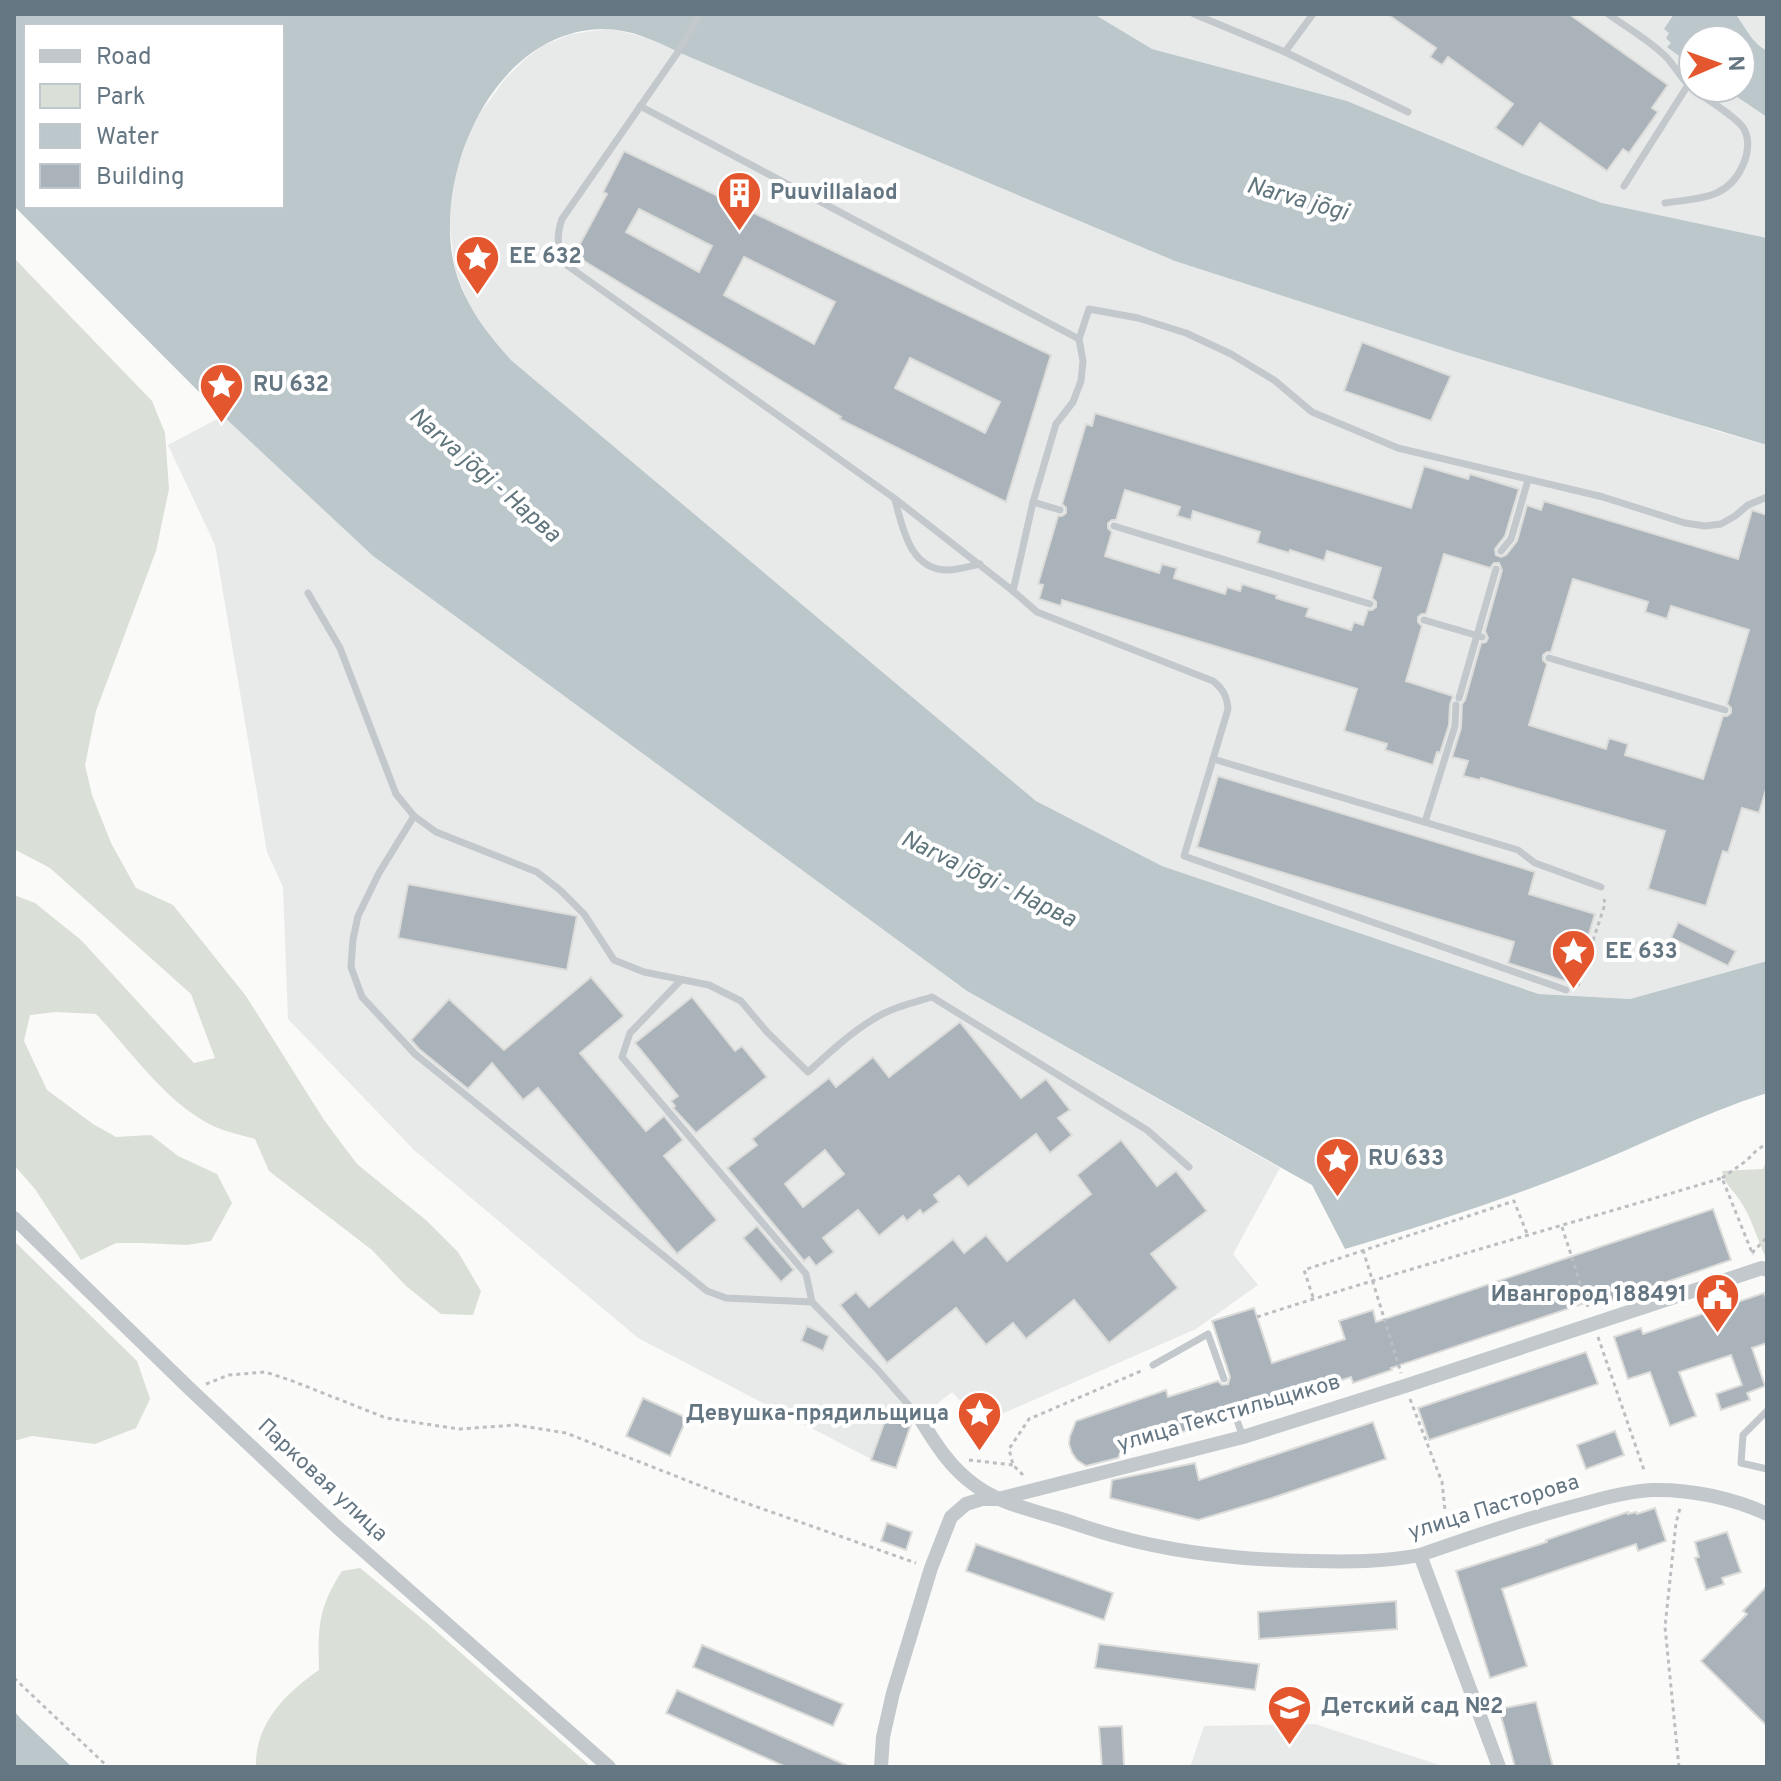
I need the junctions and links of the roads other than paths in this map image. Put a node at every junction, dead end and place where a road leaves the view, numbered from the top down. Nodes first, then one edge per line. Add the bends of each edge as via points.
1 (700, 14) edge
2 (1194, 14) edge
3 (1313, 14) edge
4 (1608, 14) edge
5 (1285, 52) junction
6 (1677, 70) edge
7 (1677, 102) edge
8 (1714, 104) edge
9 (640, 106) junction
10 (1408, 112) dead end
11 (1624, 186) dead end
12 (1665, 203) dead end
13 (1079, 339) junction
14 (1528, 480) junction
15 (1767, 497) edge
16 (894, 498) junction
17 (1033, 502) junction
18 (1060, 510) dead end
19 (1114, 526) dead end
20 (1501, 551) dead end
21 (980, 564) junction
22 (1496, 569) dead end
23 (1013, 591) junction
24 (308, 593) dead end
25 (1370, 604) dead end
26 (1424, 620) dead end
27 (1479, 636) junction
28 (1549, 658) dead end
29 (1725, 710) dead end
30 (1213, 759) junction
31 (414, 816) junction
32 (1425, 822) junction
33 (1601, 887) road end
34 (681, 980) junction
35 (1566, 990) road end
36 (1189, 1167) dead end
37 (14, 1218) edge
38 (1764, 1269) edge
39 (812, 1302) junction
40 (1153, 1365) road end
41 (1224, 1379) dead end
42 (1767, 1411) edge
43 (1235, 1415) dead end
44 (919, 1417) joint
45 (1243, 1437) junction
46 (1767, 1469) edge
47 (998, 1499) junction
48 (1767, 1514) edge
49 (1420, 1555) junction
50 (609, 1767) edge
51 (881, 1767) edge
52 (1499, 1767) edge

1 - 9 lane
2 - 5 lane
3 - 5 lane
4 - 6 lane via 1667,57
5 - 10 lane
7 - 11 lane
8 - 12 lane via 1744,126 1747,156 1739,176 1718,193
9 - 13 lane
9 - 16 lane via 562,219 559,249 568,266
13 - 14 lane via 1089,309 1174,329 1231,354 1312,412 1398,448
13 - 17 lane via 1081,381 1056,424
14 - 15 lane via 1705,526 1721,524
14 - 20 lane via 1511,539
16 - 21 lane
16 - 21 lane via 904,536 930,566 947,570
17 - 18 lane
17 - 23 lane
19 - 25 lane
21 - 23 lane
22 - 27 lane
23 - 30 lane via 1037,612 1222,688 1228,709
24 - 31 lane via 340,648 396,794
26 - 27 lane
27 - 32 lane
28 - 29 lane
30 - 32 lane
30 - 35 lane via 1184,856
31 - 34 lane via 436,832 537,872 584,914 614,960
31 - 39 lane via 358,916 351,967 362,997 415,1054 707,1291 726,1298
32 - 33 lane via 1518,850 1535,863
34 - 36 lane via 709,985 741,1001 808,1072 874,1018 932,997 1147,1130
34 - 39 lane via 630,1033 622,1057 806,1274
37 - 50 street, Парковая улица via 337,1527
38 - 45 street, улица Текстильщиков
39 - 44 lane
40 - 41 lane via 1208,1334
42 - 46 lane via 1743,1435 1741,1463
43 - 45 lane
44 - 47 street via 961,1475
45 - 47 street, улица Текстильщиков
47 - 49 street, улица Пасторова via 1119,1537 1195,1552 1353,1562
47 - 51 street, улица Текстильщиков via 966,1504 951,1517 893,1693
48 - 49 street, улица Пасторова via 1684,1492 1651,1490 1567,1507
49 - 52 street

